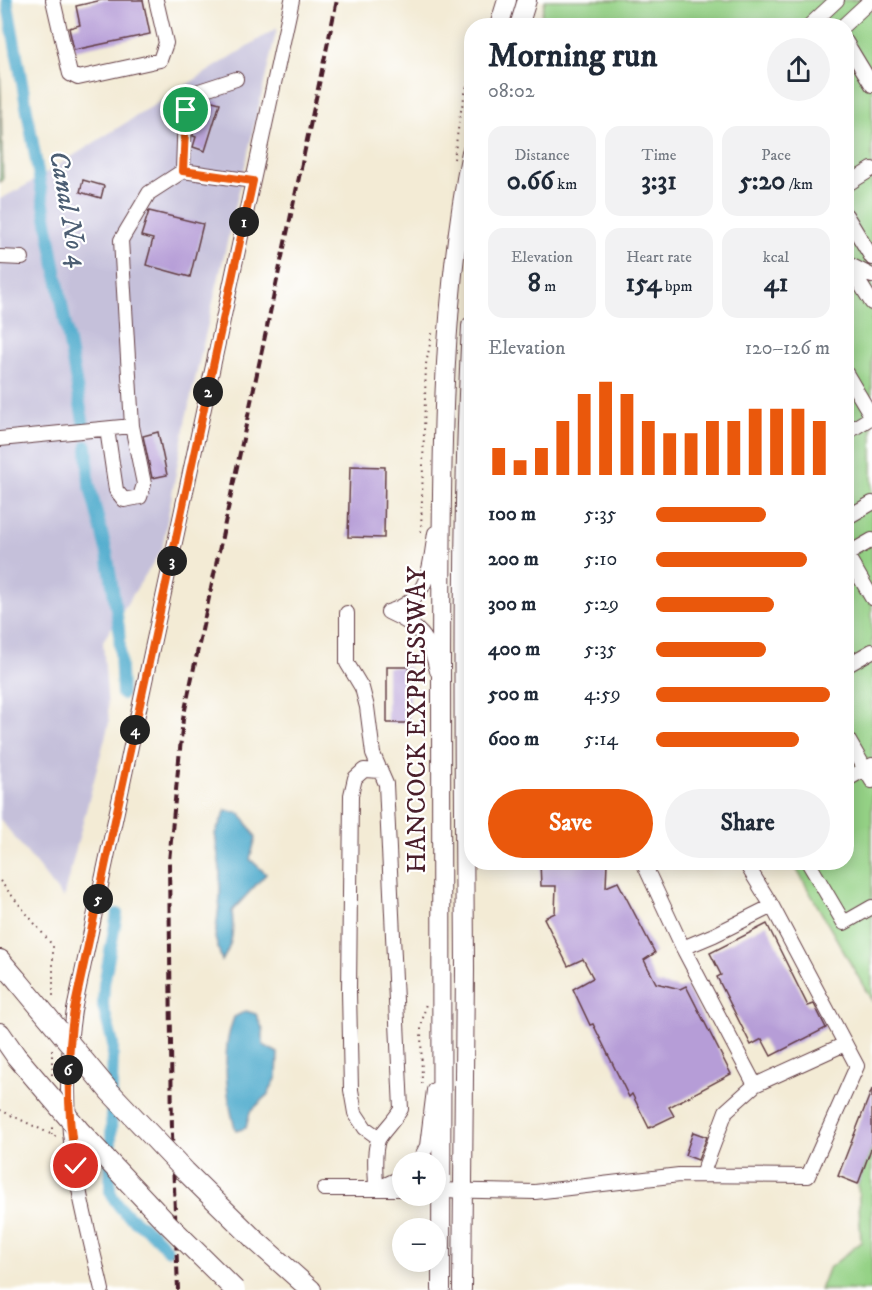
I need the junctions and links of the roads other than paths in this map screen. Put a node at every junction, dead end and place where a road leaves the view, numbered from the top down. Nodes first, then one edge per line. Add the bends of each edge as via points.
1 (53, 0) edge
2 (156, 0) edge
3 (292, 0) edge
4 (507, 0) edge
5 (527, 0) edge
6 (837, 0) edge
7 (871, 0) edge
8 (501, 18) edge
9 (521, 18) edge
10 (818, 18) edge
11 (852, 18) edge
12 (854, 55) edge
13 (236, 79) dead end
14 (872, 85) edge
15 (872, 169) edge
16 (183, 171) junction
17 (854, 180) edge
18 (253, 181) junction
19 (464, 185) edge
20 (854, 228) edge
21 (0, 257) edge
22 (22, 258) dead end
23 (872, 258) edge
24 (854, 266) edge
25 (854, 273) edge
26 (872, 276) edge
27 (872, 303) edge
28 (854, 387) edge
29 (872, 417) edge
30 (132, 426) junction
31 (854, 428) edge
32 (107, 429) junction
33 (0, 439) edge
34 (444, 470) junction
35 (872, 503) edge
36 (854, 513) edge
37 (872, 540) edge
38 (464, 541) edge
39 (854, 550) edge
40 (854, 568) edge
41 (872, 598) edge
42 (347, 613) dead end
43 (872, 651) edge
44 (854, 661) edge
45 (441, 694) junction
46 (854, 748) edge
47 (381, 771) junction
48 (870, 771) edge
49 (854, 777) edge
50 (464, 791) edge
51 (464, 870) edge
52 (647, 870) edge
53 (750, 870) edge
54 (813, 870) edge
55 (772, 906) junction
56 (872, 907) edge
57 (683, 948) junction
58 (0, 960) edge
59 (440, 1031) junction
60 (0, 1034) edge
61 (0, 1039) edge
62 (845, 1044) junction
63 (16, 1056) junction
64 (754, 1085) junction
65 (379, 1138) junction
66 (425, 1152) edge
67 (438, 1152) edge
68 (702, 1175) junction
69 (392, 1182) edge
70 (324, 1189) dead end
71 (376, 1189) junction
72 (392, 1190) edge
73 (446, 1190) edge
74 (462, 1190) junction
75 (438, 1206) edge
76 (100, 1289) edge
77 (235, 1290) edge
78 (311, 1290) edge
79 (441, 1290) edge
80 (462, 1290) edge

1 - 2 street via 70,74 78,78 160,60 166,43
3 - 18 street
4 - 8 main road
5 - 9 main road
6 - 10 street
7 - 11 street
12 - 14 street
13 - 16 street via 194,93 186,110
15 - 17 street
16 - 18 street
16 - 30 street via 149,193 121,240
18 - 76 street via 68,1047 72,1143
19 - 34 main road, HANCOCK EXPRESSWAY via 445,366
20 - 23 street
21 - 22 street
24 - 26 street
25 - 27 street
28 - 29 street
29 - 31 street
30 - 32 street
30 - 32 street via 144,484 140,497 124,500 116,490
32 - 33 street
34 - 45 main road, HANCOCK EXPRESSWAY
34 - 45 street via 427,580 411,601 388,612 411,623 424,635
35 - 36 street
37 - 39 street
38 - 50 main road, HANCOCK EXPRESSWAY
40 - 41 street
42 - 47 street via 347,663 362,688 373,754
43 - 44 street
45 - 59 main road, HANCOCK EXPRESSWAY
46 - 48 street
47 - 65 street via 387,784 401,1109
47 - 65 street via 364,770 356,778 351,795 349,850 351,1090 355,1113 365,1128
48 - 49 street
51 - 74 main road, HANCOCK EXPRESSWAY
52 - 57 street
53 - 55 street
54 - 56 street via 844,923
55 - 57 street
55 - 62 street
57 - 64 street
58 - 78 highway, bridge via 110,1092 254,1239
59 - 66 street
59 - 67 main road, HANCOCK EXPRESSWAY
60 - 63 highway
61 - 63 highway
62 - 64 street
62 - 68 street via 857,1066 808,1176
63 - 77 highway, bridge via 79,1130
64 - 68 street via 726,1111
65 - 71 street
68 - 74 street via 535,1192
69 - 71 street
70 - 71 street
71 - 72 street
73 - 74 street
74 - 80 main road, HANCOCK EXPRESSWAY
75 - 79 main road, HANCOCK EXPRESSWAY

